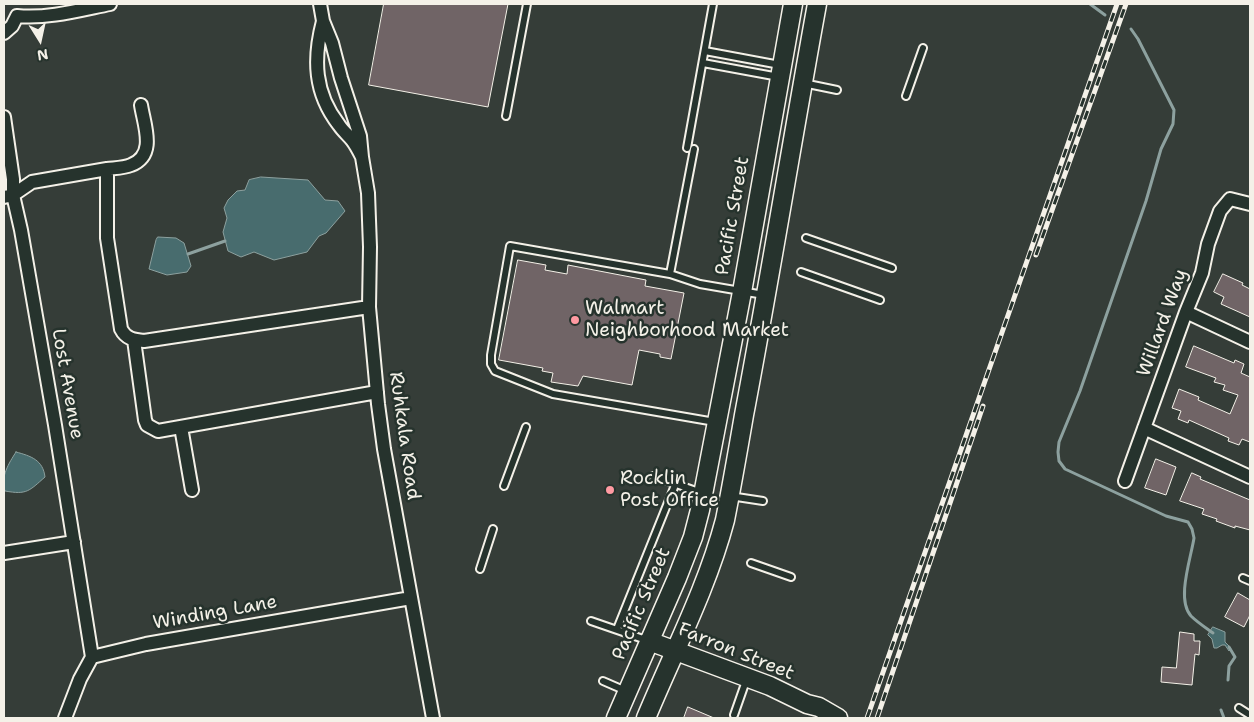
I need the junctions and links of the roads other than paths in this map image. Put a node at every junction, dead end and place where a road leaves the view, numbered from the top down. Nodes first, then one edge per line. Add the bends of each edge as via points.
1 (110, 4) edge
2 (320, 4) edge
3 (527, 4) edge
4 (713, 4) edge
5 (793, 4) edge
6 (817, 4) edge
7 (323, 21) junction
8 (4, 33) edge
9 (923, 48) dead end
10 (705, 51) junction
11 (702, 63) junction
12 (780, 71) junction
13 (802, 83) junction
14 (837, 90) dead end
15 (906, 96) dead end
16 (141, 105) dead end
17 (506, 116) dead end
18 (4, 117) edge
19 (790, 154) junction
20 (362, 157) junction
21 (107, 169) junction
22 (8, 196) edge
23 (1250, 204) edge
24 (806, 238) dead end
25 (892, 268) dead end
26 (801, 272) dead end
27 (670, 274) junction
28 (742, 292) junction
29 (767, 295) junction
30 (880, 300) dead end
31 (369, 307) junction
32 (1186, 312) junction
33 (134, 340) junction
34 (1250, 342) edge
35 (377, 392) junction
36 (717, 422) junction
37 (181, 427) junction
38 (526, 427) dead end
39 (1144, 428) junction
40 (653, 476) dead end
41 (1250, 477) edge
42 (1125, 480) dead end
43 (675, 484) junction
44 (504, 486) dead end
45 (192, 490) dead end
46 (703, 493) junction
47 (730, 496) junction
48 (763, 501) dead end
49 (493, 530) dead end
50 (74, 542) junction
51 (4, 553) edge
52 (751, 564) dead end
53 (480, 569) dead end
54 (791, 577) dead end
55 (1243, 578) dead end
56 (1250, 581) edge
57 (411, 598) junction
58 (591, 621) dead end
59 (617, 630) junction
60 (649, 641) junction
61 (675, 650) junction
62 (92, 657) junction
63 (747, 677) junction
64 (603, 681) dead end
65 (628, 691) junction
66 (807, 704) junction
67 (1239, 708) dead end
68 (1250, 715) edge
69 (734, 716) dead end
70 (64, 718) edge
71 (433, 718) edge
72 (616, 718) edge
73 (646, 718) edge
74 (824, 718) edge
75 (838, 718) edge

1 - 8 street via 48,16 17,16
2 - 7 street, Ruhkala Road
3 - 17 lane
4 - 10 lane
5 - 12 main road, Pacific Street
6 - 13 main road
7 - 20 street, Ruhkala Road via 358,130
7 - 20 street, Ruhkala Road via 316,52 320,90 339,126
9 - 15 lane
10 - 11 lane
10 - 12 lane
11 - 12 lane
11 - 27 lane
12 - 19 main road via 790,84 782,137
12 - 28 main road, Pacific Street
13 - 14 lane
13 - 19 main road
16 - 21 street via 148,145 145,153 130,166
18 - 22 street, Lost Avenue via 13,179
19 - 29 main road
20 - 31 street, Ruhkala Road via 368,193
21 - 22 street via 32,182
21 - 33 street via 106,221 111,265 122,329
22 - 50 street, Lost Avenue via 21,230
23 - 32 street, Willard Way via 1230,199 1220,211 1202,273
24 - 25 lane
26 - 30 lane
27 - 28 lane
27 - 36 lane via 510,246 491,364 496,370 553,394
28 - 29 lane
28 - 36 main road, Pacific Street
29 - 47 main road
31 - 33 street
31 - 35 street, Ruhkala Road
32 - 34 street
32 - 39 street, Willard Way
33 - 37 street via 147,426 158,431
35 - 37 street
35 - 57 street, Ruhkala Road
36 - 46 main road, Pacific Street
37 - 45 street
38 - 44 lane
39 - 41 street
39 - 42 street, Willard Way
40 - 43 lane
43 - 46 lane
43 - 59 lane
46 - 60 main road, Pacific Street via 693,537
47 - 48 lane
47 - 61 main road via 716,552
49 - 53 lane
50 - 51 street
50 - 62 street, Lost Avenue
52 - 54 lane
55 - 56 lane
57 - 62 street, Winding Lane via 146,644
57 - 71 street, Ruhkala Road
58 - 59 lane
59 - 60 lane
60 - 61 main road, Farron Street
60 - 65 main road, Pacific Street
61 - 63 main road, Farron Street
61 - 73 main road
62 - 70 street
63 - 66 main road, Farron Street
63 - 69 lane
64 - 65 lane
65 - 72 main road, Pacific Street
66 - 74 main road, Farron Street
66 - 75 main road, Farron Street
67 - 68 lane

